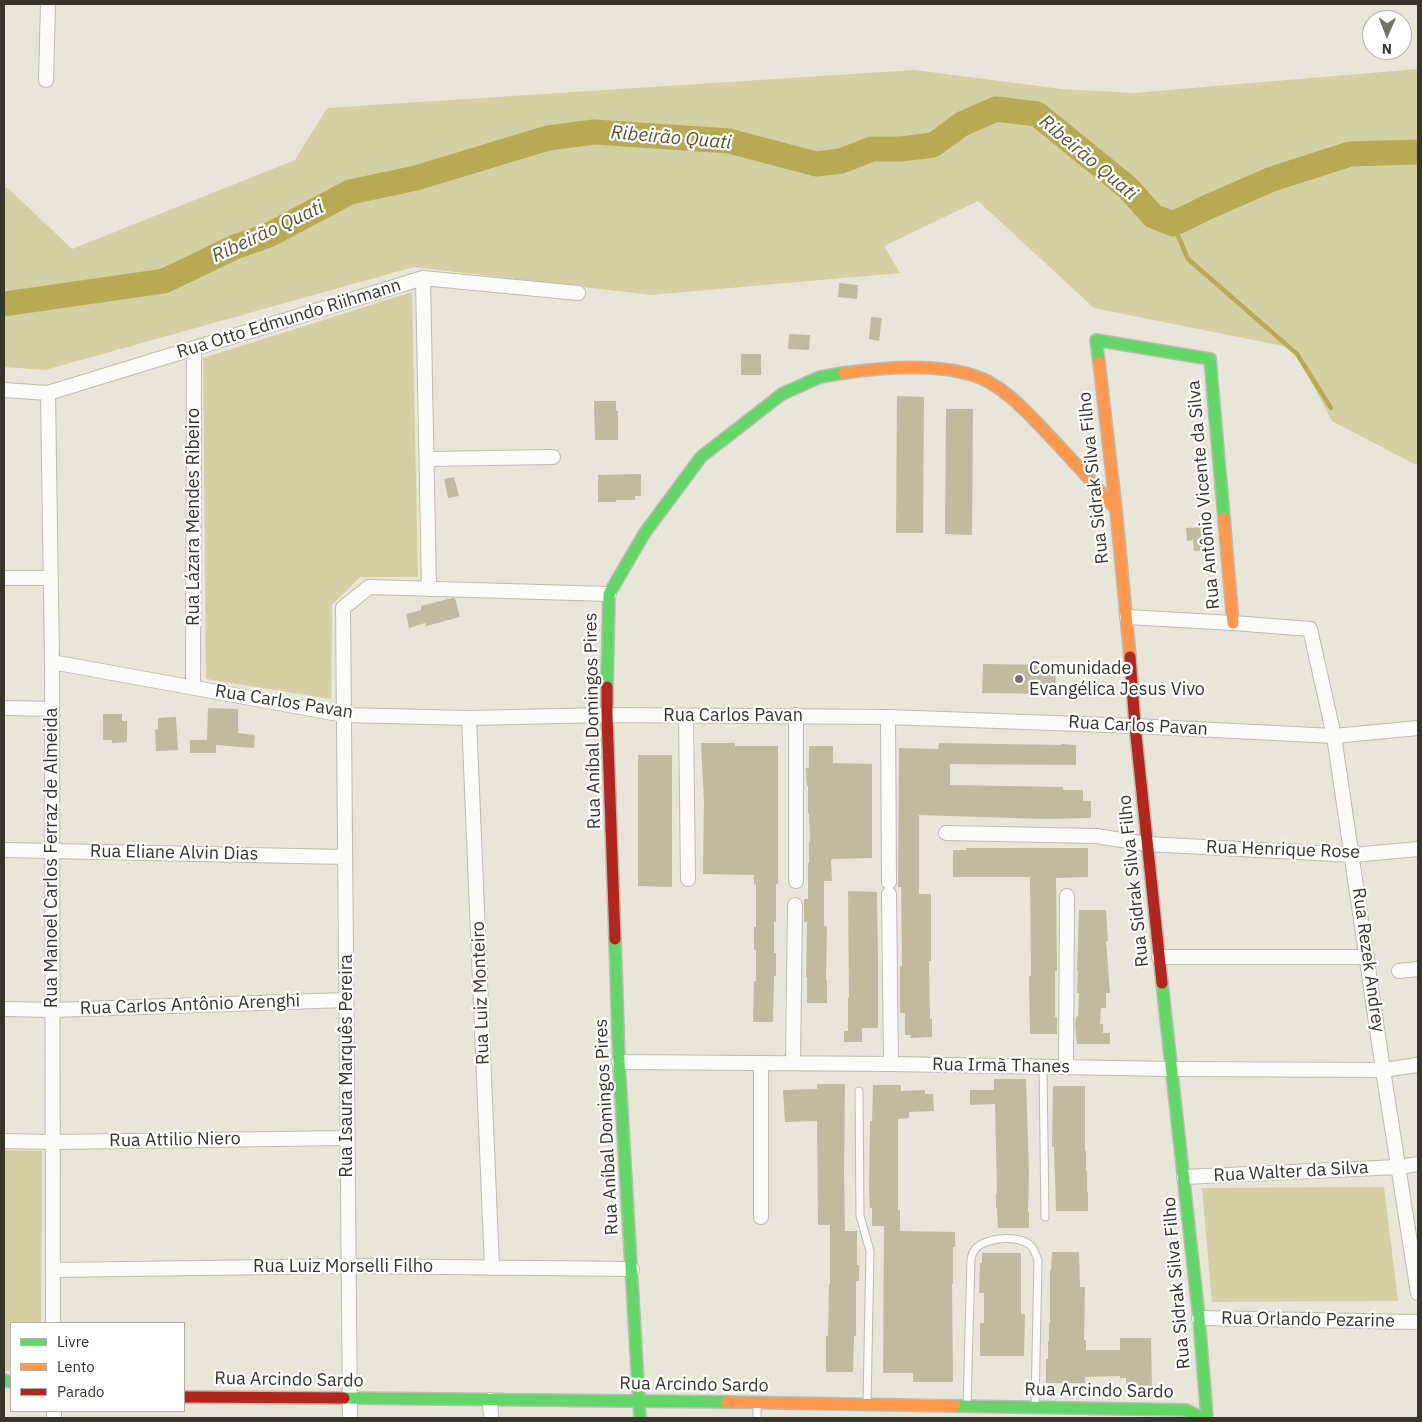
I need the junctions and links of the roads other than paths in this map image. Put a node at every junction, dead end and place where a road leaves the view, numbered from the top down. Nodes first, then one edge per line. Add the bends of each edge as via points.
1 (48, 4) edge
2 (46, 80) dead end
3 (423, 278) junction
4 (578, 293) dead end
5 (1096, 340) joint
6 (194, 348) junction
7 (4, 390) edge
8 (48, 393) junction
9 (553, 457) dead end
10 (427, 459) junction
11 (1116, 509) junction
12 (4, 578) edge
13 (51, 578) junction
14 (429, 588) junction
15 (610, 594) junction
16 (1127, 618) junction
17 (1233, 623) junction
18 (52, 662) junction
19 (193, 687) junction
20 (4, 708) edge
21 (52, 709) junction
22 (344, 714) junction
23 (607, 715) junction
24 (796, 715) junction
25 (686, 716) junction
26 (888, 717) junction
27 (469, 718) junction
28 (1135, 726) junction
29 (1418, 728) edge
30 (1334, 736) junction
31 (946, 833) dead end
32 (1147, 844) junction
33 (1418, 849) edge
34 (4, 850) edge
35 (52, 850) junction
36 (1353, 855) junction
37 (345, 857) junction
38 (688, 879) dead end
39 (796, 881) dead end
40 (1067, 896) dead end
41 (795, 906) dead end
42 (1159, 957) junction
43 (1367, 957) junction
44 (1418, 968) edge
45 (1399, 971) dead end
46 (346, 1000) junction
47 (4, 1009) edge
48 (52, 1010) junction
49 (619, 1062) junction
50 (761, 1063) junction
51 (793, 1063) junction
52 (891, 1064) junction
53 (1418, 1065) edge
54 (1043, 1067) junction
55 (1066, 1067) junction
56 (1171, 1070) junction
57 (1384, 1070) junction
58 (859, 1091) dead end
59 (347, 1138) junction
60 (4, 1141) edge
61 (53, 1142) junction
62 (1418, 1164) edge
63 (1398, 1166) junction
64 (1184, 1177) junction
65 (762, 1217) dead end
66 (1045, 1217) dead end
67 (1413, 1225) edge
68 (348, 1266) junction
69 (492, 1268) junction
70 (632, 1269) junction
71 (53, 1270) junction
72 (1418, 1293) edge
73 (1199, 1318) junction
74 (53, 1322) edge
75 (1418, 1322) edge
76 (185, 1397) edge
77 (349, 1398) junction
78 (490, 1400) junction
79 (639, 1402) junction
80 (757, 1403) junction
81 (873, 1407) junction
82 (1035, 1407) junction
83 (970, 1408) junction
84 (350, 1418) edge
85 (491, 1418) edge
86 (640, 1418) edge
87 (757, 1418) edge
88 (1202, 1418) edge
89 (1206, 1418) edge

1 - 2 street
3 - 4 street, Rua Otto Edmundo Riihmann
3 - 6 street, Rua Otto Edmundo Riihmann
3 - 10 street
5 - 11 street, Rua Sidrak Silva Filho
5 - 17 street, Rua Antônio Vicente da Silva via 1210,359
6 - 8 street, Rua Otto Edmundo Riihmann
6 - 19 street, Rua Lázara Mendes Ribeiro
7 - 8 street, Rua Otto Edmundo Riihmann
8 - 13 street, Rua Manoel Carlos Ferraz de Almeida
9 - 10 street
10 - 14 street
11 - 15 street, Rua Aníbal Domingos Pires via 1016,401 986,380 959,372 908,368 820,377 782,394 701,457 644,534
11 - 16 street, Rua Sidrak Silva Filho
12 - 13 street
13 - 18 street, Rua Manoel Carlos Ferraz de Almeida
14 - 15 street
14 - 22 street, Rua Isaura Marquês Pereira via 369,586 343,608
15 - 23 street, Rua Aníbal Domingos Pires
16 - 17 street
16 - 28 street, Rua Sidrak Silva Filho
17 - 30 street, Rua Rezek Andrey via 1310,629
18 - 19 street, Rua Carlos Pavan
18 - 21 street, Rua Manoel Carlos Ferraz de Almeida
19 - 22 street, Rua Carlos Pavan
20 - 21 street
21 - 35 street, Rua Manoel Carlos Ferraz de Almeida
22 - 27 street, Rua Carlos Pavan
22 - 37 street, Rua Isaura Marquês Pereira
23 - 25 street, Rua Carlos Pavan
23 - 27 street, Rua Carlos Pavan
23 - 49 street, Rua Aníbal Domingos Pires
24 - 25 street, Rua Carlos Pavan
24 - 26 street, Rua Carlos Pavan
24 - 39 street
25 - 38 street
26 - 28 street, Rua Carlos Pavan
26 - 52 street
27 - 69 street, Rua Luiz Monteiro
28 - 30 street, Rua Carlos Pavan
28 - 32 street, Rua Sidrak Silva Filho
29 - 30 street, Rua Carlos Pavan
30 - 36 street, Rua Rezek Andrey
31 - 32 street, Rua Henrique Rose via 1096,836
32 - 36 street, Rua Henrique Rose
32 - 42 street, Rua Sidrak Silva Filho
33 - 36 street, Rua Henrique Rose
34 - 35 street, Rua Eliane Alvin Dias
35 - 37 street, Rua Eliane Alvin Dias
35 - 48 street, Rua Manoel Carlos Ferraz de Almeida
36 - 43 street, Rua Rezek Andrey
37 - 46 street, Rua Isaura Marquês Pereira
40 - 55 street
41 - 51 street
42 - 43 street
42 - 56 street, Rua Sidrak Silva Filho
43 - 57 street, Rua Rezek Andrey
44 - 45 street
46 - 48 street, Rua Carlos Antônio Arenghi
46 - 59 street, Rua Isaura Marquês Pereira
47 - 48 street, Rua Carlos Antônio Arenghi
48 - 61 street, Rua Manoel Carlos Ferraz de Almeida
49 - 50 street, Rua Irmã Thanes
49 - 70 street, Rua Aníbal Domingos Pires
50 - 51 street, Rua Irmã Thanes
50 - 65 street
51 - 52 street, Rua Irmã Thanes
52 - 54 street, Rua Irmã Thanes
53 - 57 street, Rua Irmã Thanes
54 - 55 street, Rua Irmã Thanes
54 - 66 lane
55 - 56 street, Rua Irmã Thanes
56 - 57 street, Rua Irmã Thanes
56 - 64 street, Rua Sidrak Silva Filho
57 - 63 street, Rua Rezek Andrey
58 - 81 lane via 860,1216 870,1252
59 - 61 street, Rua Attilio Niero
59 - 68 street, Rua Isaura Marquês Pereira
60 - 61 street, Rua Attilio Niero
61 - 71 street, Rua Manoel Carlos Ferraz de Almeida
62 - 63 street, Rua Walter da Silva
63 - 64 street, Rua Walter da Silva
63 - 67 street, Rua Rezek Andrey
64 - 73 street, Rua Sidrak Silva Filho
67 - 72 street, Rua Rezek Andrey
68 - 69 street, Rua Luiz Morselli Filho
68 - 71 street, Rua Luiz Morselli Filho
68 - 77 street, Rua Isaura Marquês Pereira
69 - 70 street, Rua Luiz Morselli Filho
70 - 79 street, Rua Aníbal Domingos Pires
71 - 74 street, Rua Manoel Carlos Ferraz de Almeida
73 - 75 street, Rua Orlando Pezarine
73 - 89 street, Rua Sidrak Silva Filho
76 - 77 street, Rua Arcindo Sardo
77 - 78 street, Rua Arcindo Sardo
77 - 84 street, Rua Isaura Marquês Pereira
78 - 79 street, Rua Arcindo Sardo
78 - 85 street
79 - 80 street, Rua Arcindo Sardo
79 - 86 street, Rua Aníbal Domingos Pires
80 - 81 street, Rua Arcindo Sardo
80 - 87 lane
81 - 83 street, Rua Arcindo Sardo
82 - 83 street, Rua Arcindo Sardo
82 - 83 lane via 1038,1260 1032,1246 1025,1242 996,1239 981,1244 972,1259
82 - 88 street, Rua Arcindo Sardo via 1186,1410

